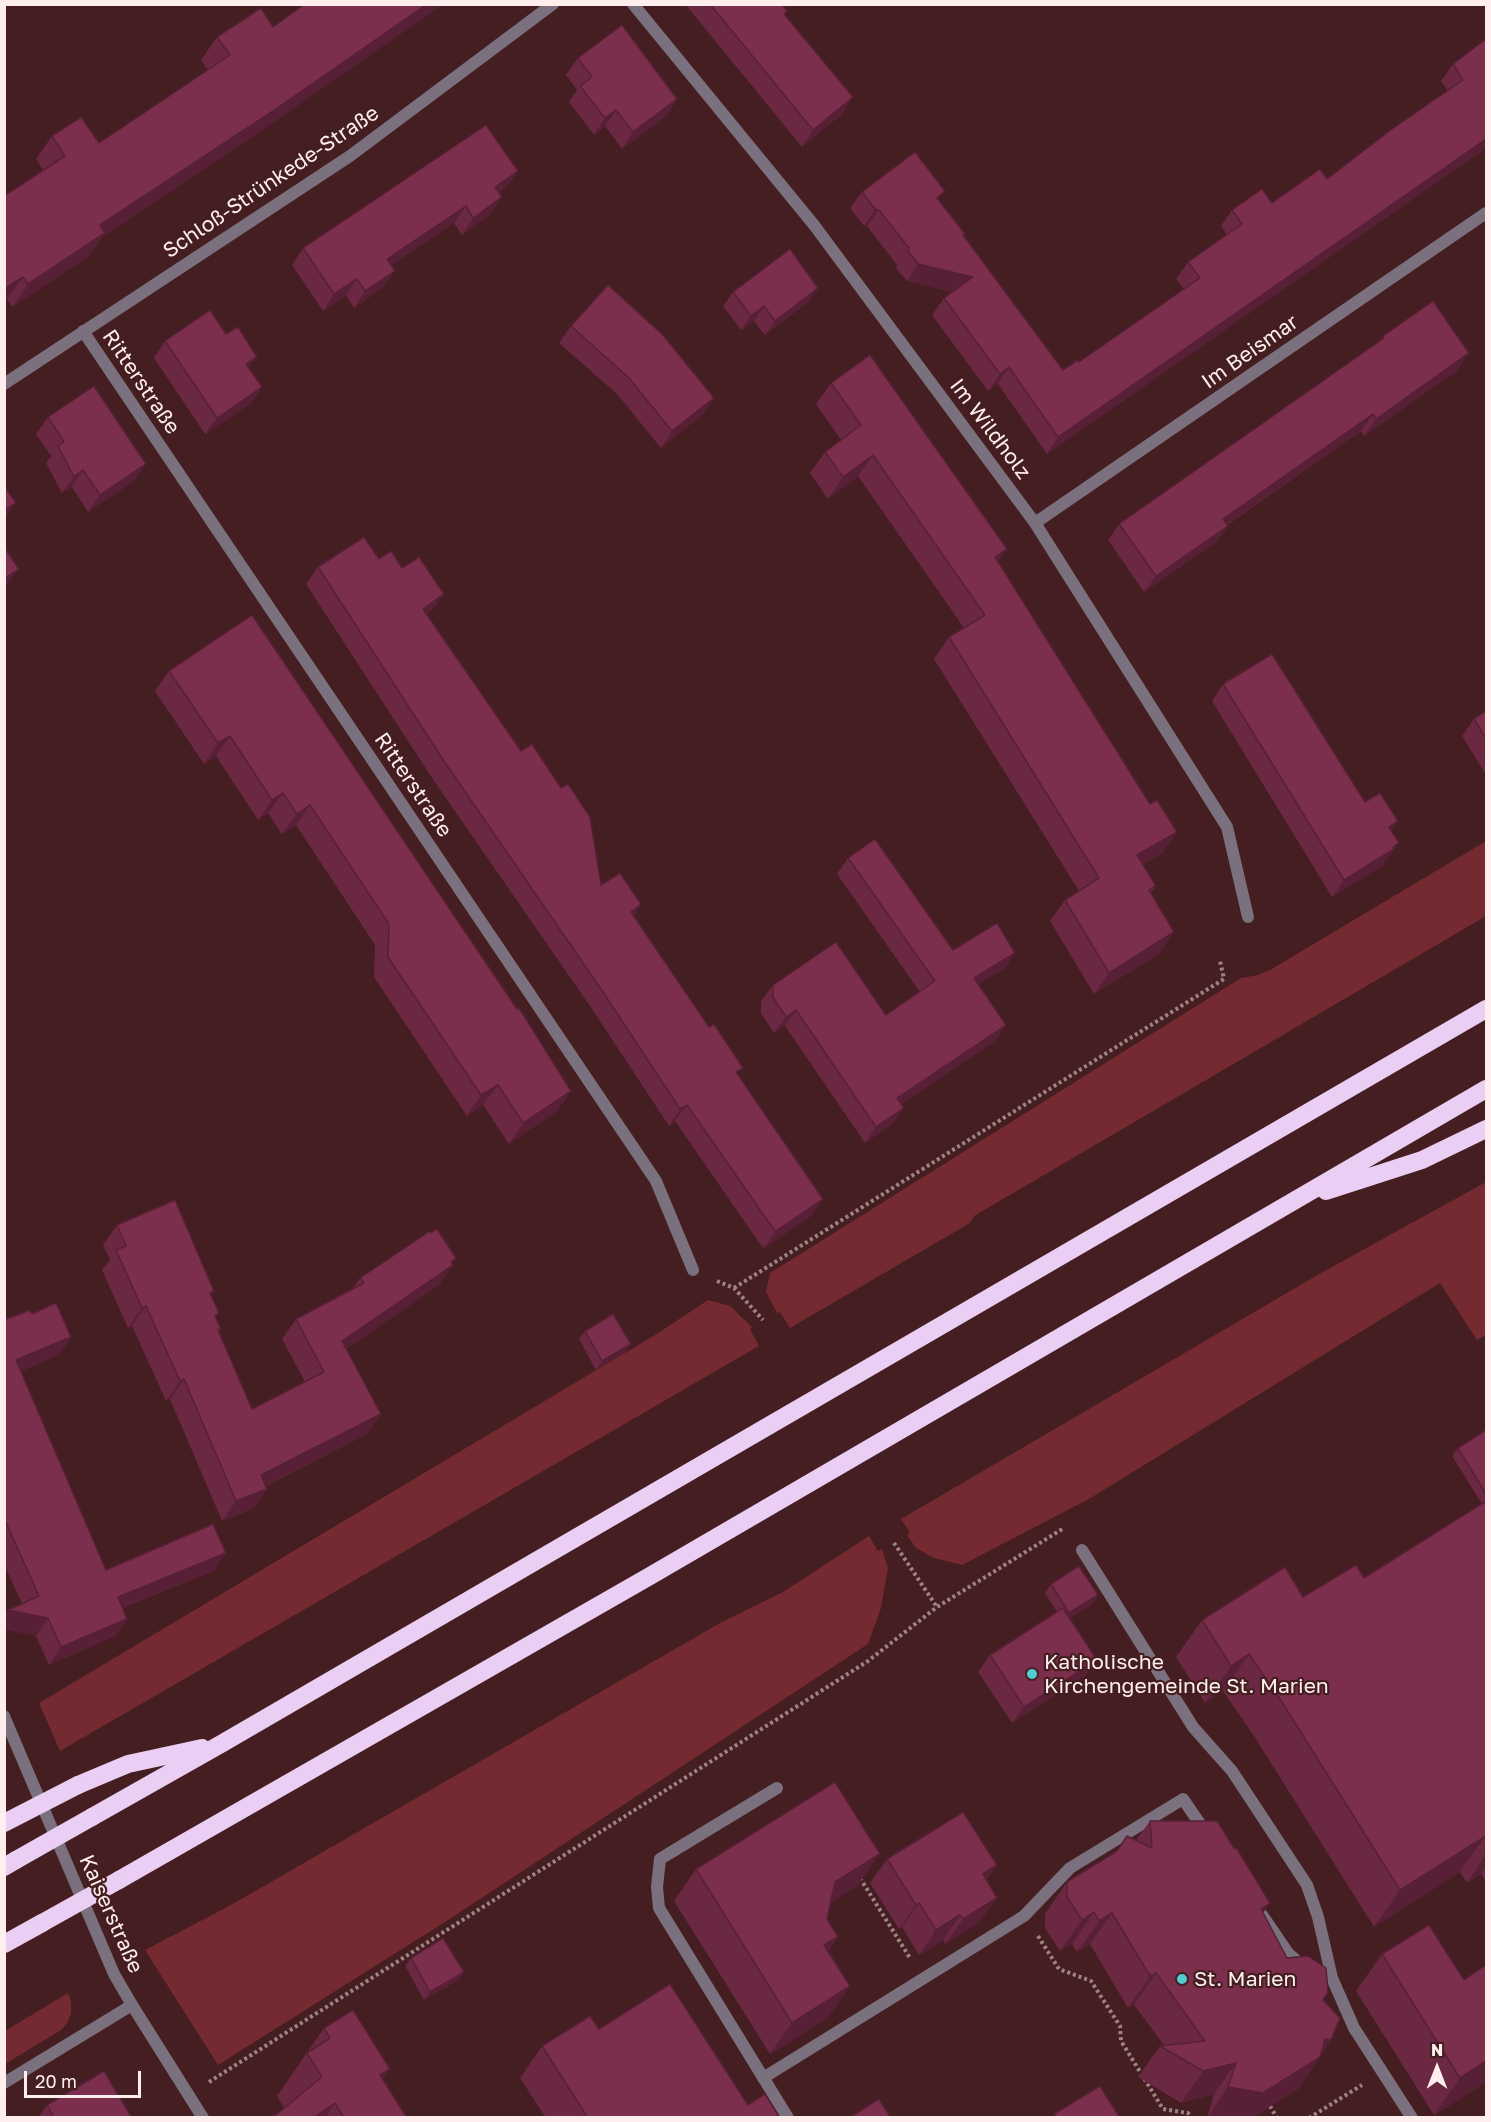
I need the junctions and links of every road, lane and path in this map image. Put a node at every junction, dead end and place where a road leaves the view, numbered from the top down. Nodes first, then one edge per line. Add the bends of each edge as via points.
1 (554, 4) edge
2 (633, 4) edge
3 (1486, 213) edge
4 (83, 331) junction
5 (4, 384) edge
6 (1035, 523) junction
7 (1248, 917) dead end
8 (1220, 961) dead end
9 (1486, 1010) edge
10 (1486, 1089) edge
11 (1486, 1129) edge
12 (1293, 1201) junction
13 (693, 1270) joint
14 (734, 1288) junction
15 (763, 1320) dead end
16 (894, 1543) dead end
17 (1082, 1550) joint
18 (937, 1607) junction
19 (4, 1716) edge
20 (221, 1744) junction
21 (777, 1788) dead end
22 (4, 1823) edge
23 (1216, 1847) edge
24 (10, 1864) edge
25 (860, 1878) edge
26 (1255, 1905) edge
27 (1024, 1916) junction
28 (4, 1944) edge
29 (1332, 1978) junction
30 (923, 1979) junction
31 (132, 2005) junction
32 (1383, 2072) junction
33 (764, 2078) junction
34 (4, 2083) edge
35 (188, 2095) junction
36 (1270, 2106) edge
37 (202, 2118) edge
38 (788, 2118) edge
39 (1191, 2118) edge
40 (1277, 2118) edge
41 (1309, 2118) edge
42 (1412, 2118) edge

1 - 4 street, Schloß-Strünkede-Straße via 350,156
2 - 6 street, Im Wildholz via 814,225
3 - 6 street, Im Beismar
4 - 5 street, Schloß-Strünkede-Straße
4 - 13 street, Ritterstraße via 651,1174
6 - 7 street, Im Wildholz via 1227,827
8 - 14 path via 1224,979
9 - 20 highway
10 - 12 highway
11 - 12 highway via 1422,1160
12 - 28 highway, bridge via 640,1582
13 - 14 path
14 - 15 path
16 - 18 path
17 - 18 path via 1065,1527
17 - 29 street via 1194,1726 1232,1771 1306,1884
18 - 35 path via 868,1661
19 - 31 street, Kaiserstraße via 114,1974
20 - 22 highway, bridge via 128,1764
20 - 24 highway, bridge
21 - 33 street via 660,1859 657,1887 658,1908
23 - 27 street via 1183,1799 1070,1868
25 - 30 path
26 - 29 street via 1288,1953 1305,1968
27 - 30 street
27 - 39 path via 1059,1969 1091,1981 1120,2026 1121,2040 1163,2109 1188,2113
29 - 32 street via 1354,2028
30 - 33 street
31 - 34 street
31 - 35 street, Kaiserstraße
32 - 41 path
32 - 42 street
33 - 38 street
35 - 37 street, Kaiserstraße
36 - 40 path

